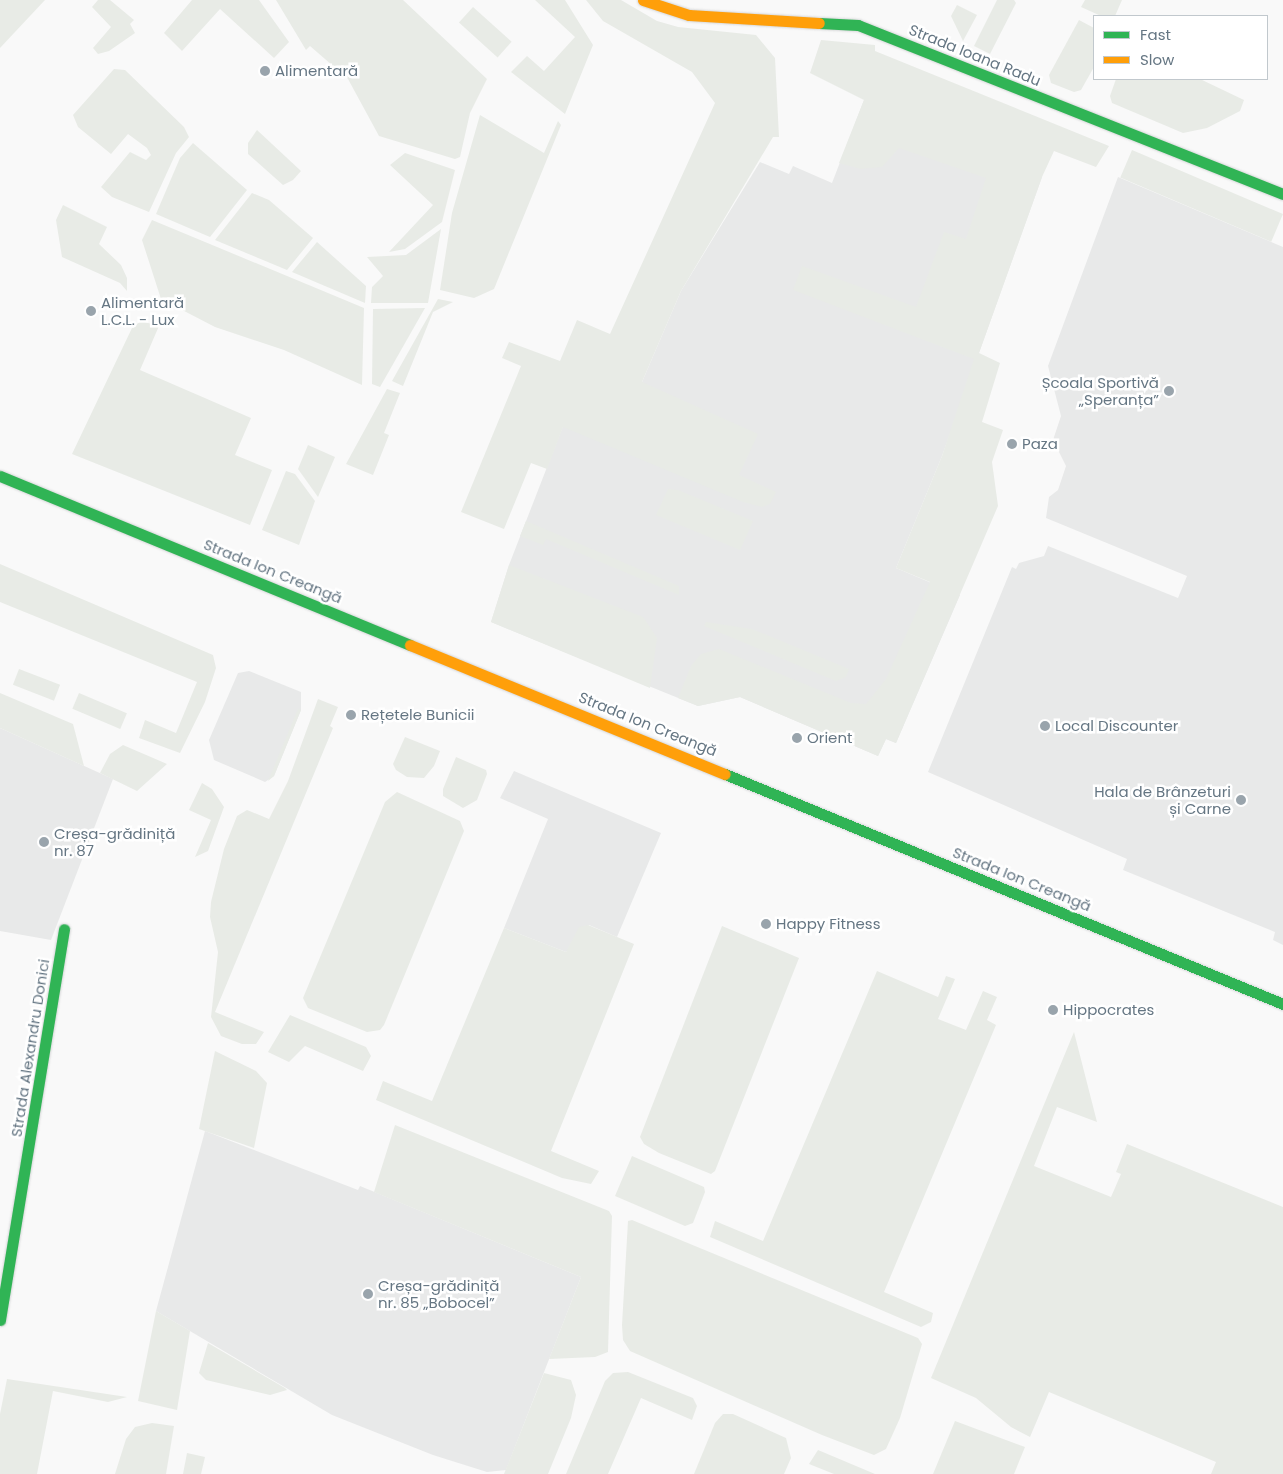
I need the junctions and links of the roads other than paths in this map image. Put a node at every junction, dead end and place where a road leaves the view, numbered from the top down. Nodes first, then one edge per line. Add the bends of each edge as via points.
1 (644, 0) edge
2 (1283, 194) edge
3 (0, 476) edge
4 (64, 929) dead end
5 (1283, 1004) edge
6 (0, 1320) edge

1 - 2 main road, Strada Ioana Radu via 689,15 858,25
3 - 5 main road, Strada Ion Creangă
4 - 6 main road, Strada Alexandru Donici

